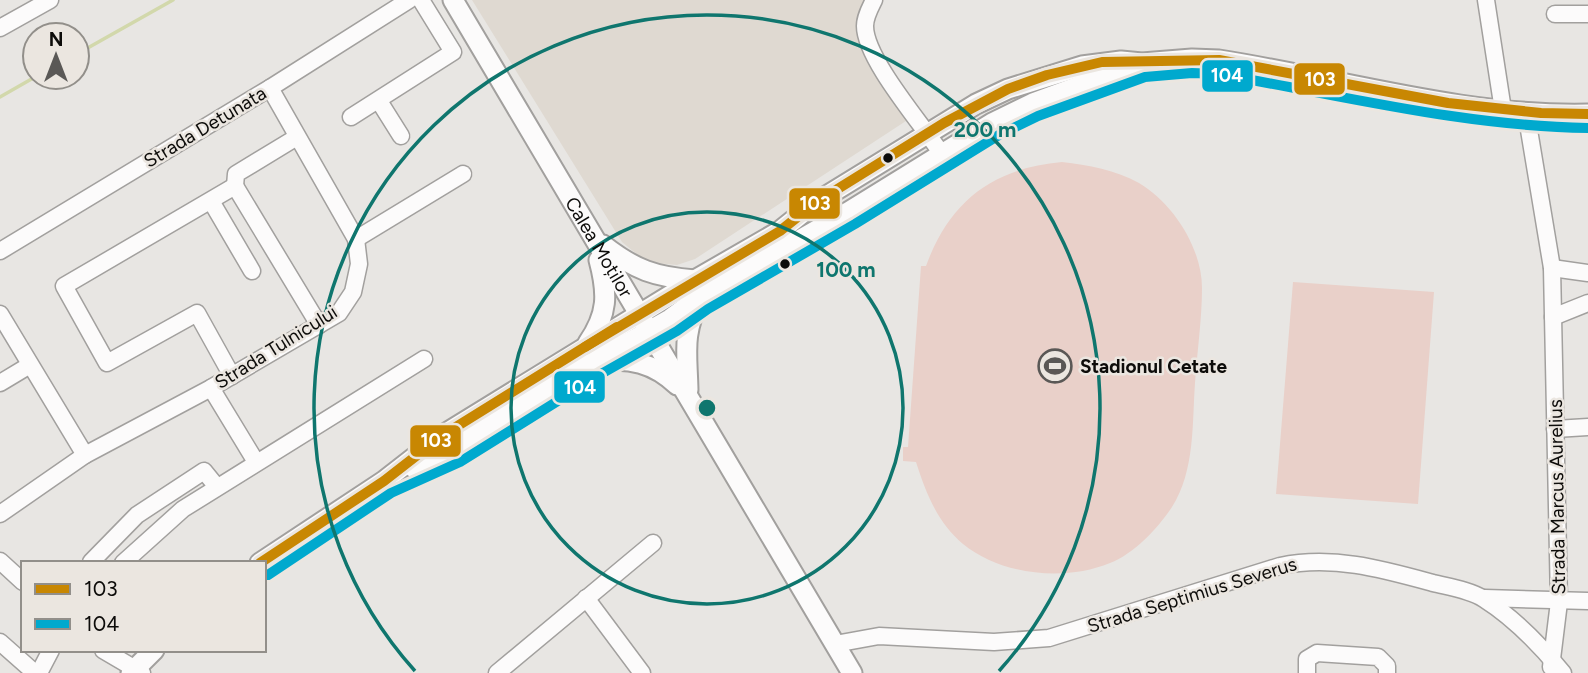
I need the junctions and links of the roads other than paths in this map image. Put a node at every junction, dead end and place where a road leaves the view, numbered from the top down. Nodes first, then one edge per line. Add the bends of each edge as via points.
1 (50, 0) edge
2 (409, 0) edge
3 (421, 0) edge
4 (453, 0) edge
5 (874, 0) edge
6 (1486, 0) edge
7 (1555, 14) dead end
8 (1588, 14) edge
9 (0, 28) edge
10 (1142, 63) junction
11 (270, 88) junction
12 (379, 101) junction
13 (1503, 110) junction
14 (1526, 112) junction
15 (1588, 114) edge
16 (351, 117) dead end
17 (928, 133) junction
18 (401, 136) dead end
19 (297, 137) junction
20 (941, 153) junction
21 (463, 174) dead end
22 (235, 186) junction
23 (211, 201) junction
24 (594, 238) junction
25 (356, 239) junction
26 (0, 251) edge
27 (1552, 268) junction
28 (252, 271) dead end
29 (1588, 273) edge
30 (698, 289) junction
31 (1588, 303) edge
32 (0, 314) edge
33 (1553, 317) junction
34 (644, 323) junction
35 (319, 325) junction
36 (590, 354) junction
37 (424, 359) dead end
38 (30, 365) junction
39 (232, 376) junction
40 (0, 383) edge
41 (211, 388) junction
42 (688, 395) junction
43 (1588, 427) edge
44 (1555, 429) junction
45 (85, 455) junction
46 (256, 462) junction
47 (217, 487) junction
48 (0, 514) edge
49 (653, 543) dead end
50 (0, 561) edge
51 (91, 561) edge
52 (125, 561) edge
53 (263, 561) edge
54 (21, 580) edge
55 (586, 598) junction
56 (1483, 598) junction
57 (1588, 601) edge
58 (1559, 602) junction
59 (0, 642) edge
60 (835, 644) junction
61 (50, 652) edge
62 (106, 652) edge
63 (152, 652) edge
64 (1551, 666) edge
65 (136, 672) edge
66 (36, 673) edge
67 (497, 673) edge
68 (642, 673) edge
69 (852, 673) edge
70 (1307, 673) edge
71 (1387, 673) edge
72 (1563, 673) edge

1 - 9 street
2 - 11 street, Strada Detunata
3 - 12 street via 453,52
4 - 24 main road, Calea Moților
5 - 17 street via 865,26 868,42
6 - 13 street
7 - 8 street
10 - 13 main road via 1219,60
10 - 17 main road via 1102,62 1048,75 987,99
10 - 20 main road via 1033,103
11 - 19 street, Strada Tulnicului
11 - 26 street, Strada Detunata
12 - 16 street
12 - 18 street
13 - 14 main road
14 - 15 main road
14 - 27 street, Strada Marcus Aurelius
17 - 20 street
17 - 30 main road via 815,203
19 - 22 street via 236,174
19 - 25 street, Strada Tulnicului
20 - 30 main road via 848,212
21 - 25 street
22 - 23 street
22 - 35 street
23 - 28 street
23 - 39 street via 64,286 107,363 197,313
24 - 30 main road via 623,261
24 - 34 main road, Calea Moților
24 - 36 main road via 605,310
25 - 35 street, Strada Tulnicului via 359,264 353,292 339,313
27 - 29 street
27 - 33 street, Strada Marcus Aurelius
30 - 34 main road
30 - 42 main road via 685,343
31 - 33 street
32 - 38 street
33 - 44 street, Strada Marcus Aurelius
34 - 36 main road
34 - 42 main road, Calea Moților
35 - 39 street, Strada Tulnicului
36 - 42 main road via 649,365
36 - 53 main road via 453,450 384,481
37 - 46 street
38 - 40 street
38 - 45 street
39 - 41 street, Strada Tulnicului
41 - 45 street, Strada Tulnicului
41 - 46 street
42 - 60 main road, Calea Moților
43 - 44 street
44 - 58 street, Strada Marcus Aurelius
45 - 48 street, Strada Tulnicului
46 - 47 street
47 - 51 street via 204,471 136,515
47 - 52 street via 183,509
49 - 55 street
50 - 54 street
55 - 67 street
55 - 68 street
56 - 58 street
56 - 60 street, Strada Septimius Severus via 1371,566 1302,562 1049,638 994,642 878,636
56 - 64 street, Strada Septimius Severus via 1511,620
57 - 58 street
58 - 64 street, Strada Marcus Aurelius
59 - 66 street
60 - 69 main road, Calea Moților
61 - 66 street
62 - 65 street
63 - 65 main road
64 - 72 street
70 - 71 street via 1307,659 1317,653 1378,657

